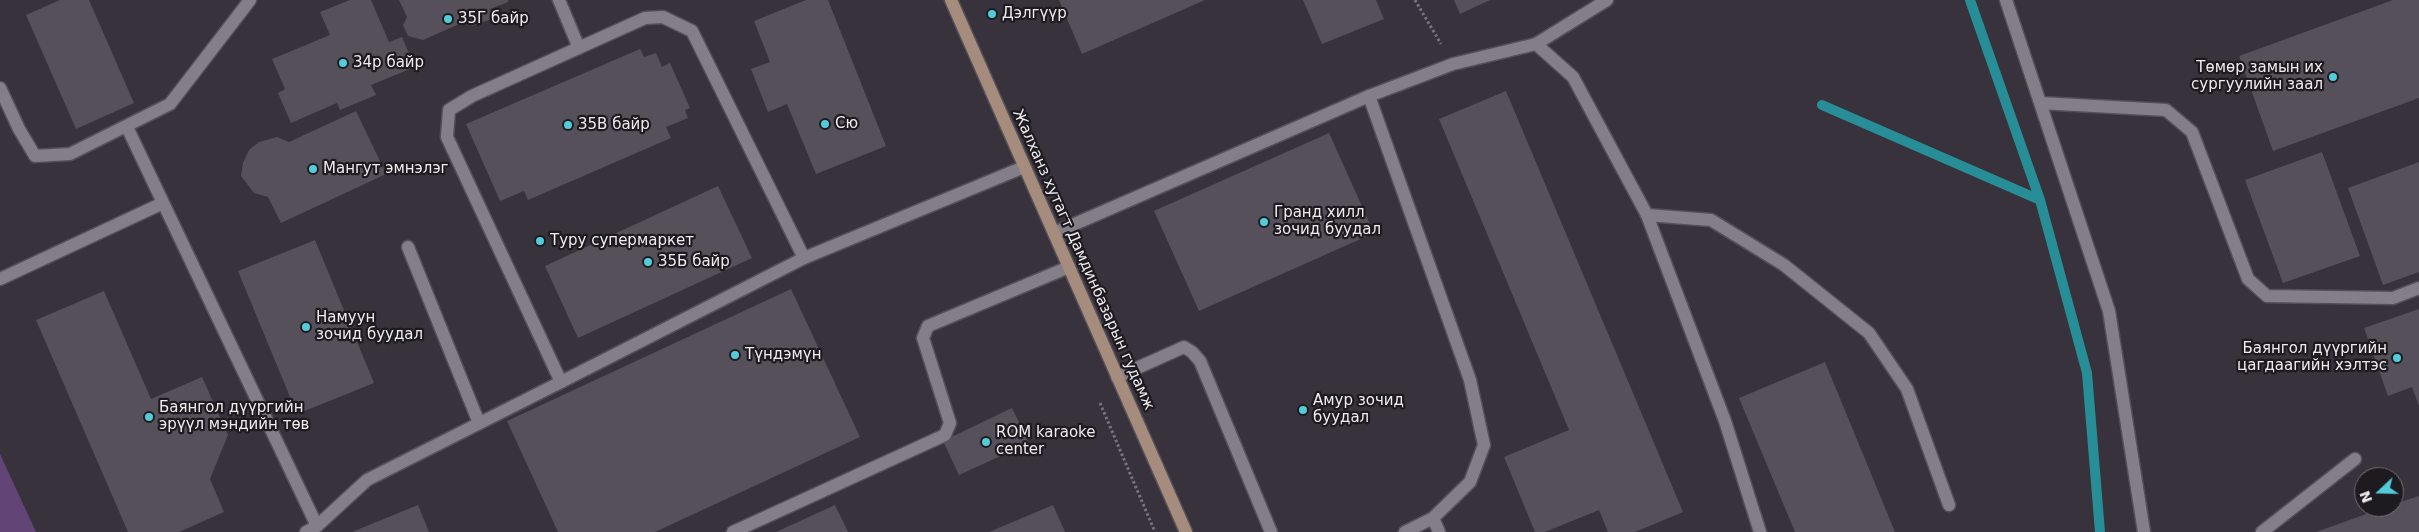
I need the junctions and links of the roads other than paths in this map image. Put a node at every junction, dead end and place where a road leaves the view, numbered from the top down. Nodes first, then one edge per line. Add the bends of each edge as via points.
1 (250, 0) edge
2 (559, 0) edge
3 (951, 0) edge
4 (1607, 0) edge
5 (2006, 0) edge
6 (1536, 44) junction
7 (579, 48) junction
8 (0, 88) edge
9 (1369, 96) junction
10 (2040, 103) junction
11 (127, 127) junction
12 (1024, 167) junction
13 (163, 203) junction
14 (1647, 215) junction
15 (1054, 233) junction
16 (408, 247) dead end
17 (804, 258) junction
18 (1069, 268) junction
19 (0, 280) edge
20 (2419, 288) edge
21 (1118, 377) junction
22 (561, 382) junction
23 (479, 424) junction
24 (2355, 459) dead end
25 (1949, 506) dead end
26 (1433, 518) junction
27 (312, 529) edge
28 (733, 532) edge
29 (1186, 532) edge
30 (1271, 532) edge
31 (1406, 532) edge
32 (1439, 532) edge
33 (1760, 532) edge
34 (2144, 532) edge
35 (2262, 532) edge

1 - 11 street via 170,104
2 - 7 street
3 - 12 main road, Жалханз хутагт Дамдинбазарын гудамж
4 - 6 street
5 - 10 street
6 - 9 street via 1453,64
6 - 14 street via 1573,77
7 - 17 street via 645,18 663,17 692,31
7 - 22 street via 472,96 449,110 447,137
8 - 11 street via 35,156 70,154
9 - 15 street
9 - 26 street via 1470,380 1484,445 1470,482
10 - 20 street via 2166,110 2192,132 2248,279 2267,296 2393,298
10 - 34 street via 2109,311
11 - 13 street
12 - 15 main road, Жалханз хутагт Дамдинбазарын гудамж
12 - 17 street
13 - 19 street
13 - 27 street
14 - 25 street via 1712,220 1784,266 1869,333 1907,389
14 - 33 street via 1725,421
15 - 18 main road, Жалханз хутагт Дамдинбазарын гудамж
16 - 23 street
17 - 22 street
18 - 21 main road, Жалханз хутагт Дамдинбазарын гудамж
18 - 28 street via 928,326 923,338 950,423 945,434
21 - 29 main road, Жалханз хутагт Дамдинбазарын гудамж
21 - 30 street via 1184,347 1192,352 1200,361
22 - 23 street
23 - 27 street via 367,480
24 - 35 street
26 - 31 street
26 - 32 street

